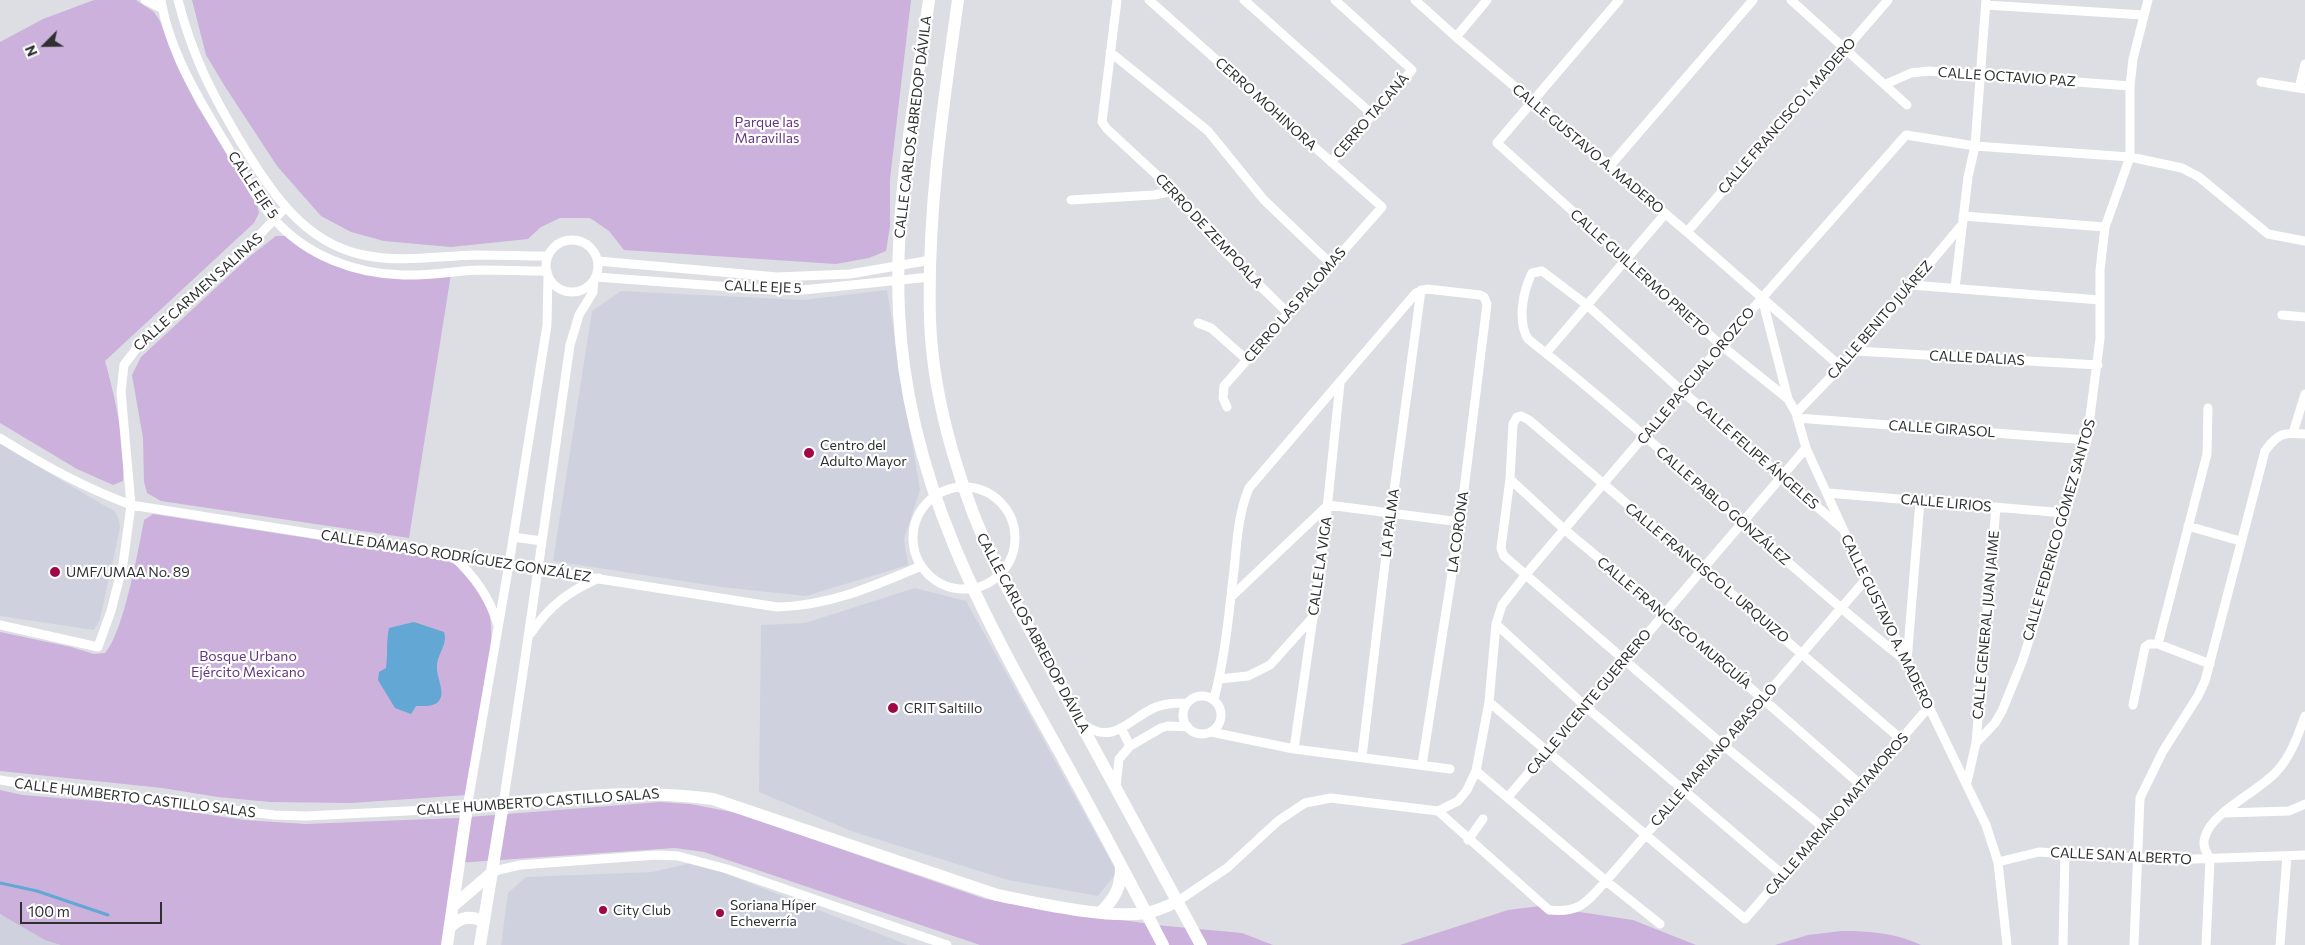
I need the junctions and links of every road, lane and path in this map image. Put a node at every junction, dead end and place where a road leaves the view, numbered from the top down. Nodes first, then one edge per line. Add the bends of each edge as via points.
1 (145, 0) edge
2 (178, 0) edge
3 (929, 0) edge
4 (958, 0) edge
5 (1117, 0) edge
6 (1149, 0) edge
7 (1244, 0) edge
8 (1335, 0) edge
9 (1415, 0) edge
10 (1487, 0) edge
11 (1619, 0) edge
12 (1753, 0) edge
13 (1791, 0) edge
14 (1888, 0) edge
15 (2148, 0) edge
16 (1986, 2) edge
17 (162, 4) edge
18 (2143, 16) junction
19 (1456, 37) junction
20 (1845, 49) junction
21 (1110, 52) junction
22 (2305, 64) edge
23 (1982, 76) junction
24 (2261, 82) dead end
25 (1886, 84) junction
26 (2130, 86) junction
27 (2302, 89) edge
28 (1531, 101) junction
29 (1907, 105) dead end
30 (1373, 115) junction
31 (1975, 146) junction
32 (2130, 158) junction
33 (1331, 162) junction
34 (1609, 167) junction
35 (1174, 191) junction
36 (1071, 200) dead end
37 (285, 208) junction
38 (1382, 208) joint
39 (1665, 214) junction
40 (275, 220) junction
41 (1962, 221) junction
42 (2105, 227) junction
43 (1687, 232) junction
44 (2305, 241) edge
45 (548, 256) junction
46 (1624, 259) junction
47 (931, 260) junction
48 (598, 261) junction
49 (1331, 264) junction
50 (898, 265) junction
51 (547, 273) junction
52 (930, 277) junction
53 (595, 278) junction
54 (898, 281) junction
55 (1911, 285) junction
56 (1955, 288) junction
57 (1421, 290) junction
58 (1762, 298) junction
59 (2100, 300) junction
60 (1587, 305) junction
61 (1288, 313) junction
62 (2282, 315) dead end
63 (2305, 317) edge
64 (1198, 323) dead end
65 (1523, 325) joint
66 (1722, 346) junction
67 (1856, 351) junction
68 (1546, 353) junction
69 (1247, 360) junction
70 (2098, 365) junction
71 (1840, 367) junction
72 (1340, 383) junction
73 (1683, 392) junction
74 (2305, 394) edge
75 (1788, 399) junction
76 (1228, 407) dead end
77 (2208, 408) dead end
78 (1796, 416) junction
79 (2293, 433) junction
80 (2305, 434) edge
81 (1645, 437) junction
82 (0, 438) edge
83 (2087, 440) junction
84 (1806, 448) junction
85 (1782, 478) junction
86 (1510, 479) junction
87 (1604, 485) junction
88 (965, 487) junction
89 (1828, 492) junction
90 (934, 496) junction
91 (1920, 501) junction
92 (131, 505) junction
93 (1328, 505) junction
94 (1996, 507) junction
95 (1391, 513) junction
96 (2065, 513) junction
97 (1460, 522) junction
98 (1742, 523) junction
99 (2188, 526) junction
100 (1843, 529) junction
101 (1565, 530) junction
102 (513, 537) junction
103 (542, 541) junction
104 (2240, 541) junction
105 (452, 555) junction
106 (509, 564) junction
107 (921, 566) junction
108 (537, 568) junction
109 (1704, 570) junction
110 (1527, 573) junction
111 (1000, 575) junction
112 (599, 578) junction
113 (1868, 578) junction
114 (972, 589) junction
115 (1231, 597) junction
116 (1841, 610) junction
117 (1665, 613) junction
118 (1314, 616) junction
119 (1496, 624) junction
120 (0, 625) edge
121 (498, 626) junction
122 (530, 635) junction
123 (2158, 644) junction
124 (1802, 653) junction
125 (1624, 658) junction
126 (1907, 662) junction
127 (2210, 664) junction
128 (1219, 679) junction
129 (1763, 698) junction
130 (1214, 700) junction
131 (1489, 702) junction
132 (1187, 703) junction
133 (2133, 705) dead end
134 (1585, 706) junction
135 (1928, 708) junction
136 (2305, 716) edge
137 (1079, 720) junction
138 (1188, 727) junction
139 (1121, 728) junction
140 (1211, 732) junction
141 (1902, 740) junction
142 (1976, 743) junction
143 (1723, 745) junction
144 (1130, 746) junction
145 (1294, 749) junction
146 (1548, 752) junction
147 (1362, 757) junction
148 (1422, 765) junction
149 (1450, 769) dead end
150 (1476, 771) junction
151 (0, 780) edge
152 (1967, 782) junction
153 (1862, 786) junction
154 (1116, 790) junction
155 (1684, 790) junction
156 (1508, 797) junction
157 (503, 804) junction
158 (2305, 804) edge
159 (466, 808) junction
160 (1438, 811) junction
161 (2224, 813) junction
162 (1483, 819) dead end
163 (1824, 828) junction
164 (1646, 834) junction
165 (1468, 840) junction
166 (2065, 853) junction
167 (2305, 855) edge
168 (2288, 856) junction
169 (2210, 858) junction
170 (2136, 859) junction
171 (1120, 861) junction
172 (1998, 862) junction
173 (494, 871) junction
174 (1783, 875) junction
175 (1606, 881) junction
176 (1178, 901) junction
177 (453, 906) junction
178 (1100, 912) junction
179 (1147, 913) junction
180 (484, 922) junction
181 (1660, 924) dead end
182 (450, 927) junction
183 (447, 945) edge
184 (480, 945) edge
185 (947, 945) edge
186 (1163, 945) edge
187 (1201, 945) edge
188 (2007, 945) edge
189 (2063, 945) edge
190 (2134, 945) edge
191 (2206, 945) edge
192 (2280, 945) edge

1 - 17 street
2 - 37 street, CALLE EJE 5 via 186,34 208,86 256,168
3 - 50 main road, CALLE CARLOS ABREDOP DÁVILA via 908,149
4 - 47 main road, CALLE CARLOS ABREDOP DÁVILA via 936,163
5 - 21 street
6 - 33 street, CERRO MOHINORA
7 - 30 street
8 - 30 street, CERRO TACANÁ via 1412,70
9 - 19 street, CALLE GUSTAVO A. MADERO
10 - 19 street
11 - 28 street
12 - 34 street
13 - 20 street
14 - 20 street, CALLE FRANCISCO I. MADERO
15 - 18 street, CALLE FEDERICO GÓMEZ SANTOS
16 - 18 street
16 - 23 street
17 - 40 street, CALLE EJE 5 via 194,90 250,185
18 - 26 street, CALLE FEDERICO GÓMEZ SANTOS
19 - 28 street, CALLE GUSTAVO A. MADERO
20 - 25 street
20 - 43 street, CALLE FRANCISCO I. MADERO
21 - 35 street, CERRO DE ZEMPOALA via 1102,122 1106,130
21 - 49 street via 1208,131 1264,200
22 - 27 street
23 - 25 street, CALLE OCTAVIO PAZ via 1920,72
23 - 26 street, CALLE OCTAVIO PAZ
23 - 31 street
24 - 27 street
25 - 29 street
26 - 32 street, CALLE FEDERICO GÓMEZ SANTOS
28 - 34 street, CALLE GUSTAVO A. MADERO
28 - 46 street, CALLE GUILLERMO PRIETO via 1496,144
30 - 33 street, CERRO TACANÁ
31 - 32 street
31 - 41 street
31 - 58 street, CALLE PASCUAL OROZCO via 1906,135
32 - 42 street, CALLE FEDERICO GÓMEZ SANTOS
32 - 44 street via 2191,172 2268,234
33 - 38 street, CERRO MOHINORA
34 - 39 street, CALLE GUSTAVO A. MADERO
35 - 36 street
35 - 61 street, CERRO DE ZEMPOALA via 1222,249
37 - 40 street, CALLE CARMEN SALINAS
37 - 45 street, CALLE EJE 5 via 322,239 376,258
38 - 49 street, CERRO LAS PALOMAS
39 - 43 street, CALLE GUSTAVO A. MADERO
39 - 46 street
40 - 51 street, CALLE EJE 5 via 319,254 373,273 405,276 478,270
40 - 92 street, CALLE CARMEN SALINAS via 139,345 124,365 121,392
41 - 42 street
41 - 55 street, CALLE BENITO JUÁREZ
41 - 56 street
42 - 59 street, CALLE FEDERICO GÓMEZ SANTOS
43 - 58 street, CALLE GUSTAVO A. MADERO
45 - 48 street via 559,244 573,240 591,248
45 - 51 street
46 - 60 street
46 - 66 street, CALLE GUILLERMO PRIETO
47 - 50 street, CALLE EJE 5
47 - 52 main road, CALLE CARLOS ABREDOP DÁVILA
48 - 50 street, CALLE EJE 5 via 777,277 850,274
48 - 53 street
49 - 61 street, CERRO LAS PALOMAS
50 - 54 main road, CALLE CARLOS ABREDOP DÁVILA
51 - 53 street via 552,282 566,291 582,290
51 - 102 street via 547,325
52 - 54 street, CALLE EJE 5
52 - 88 main road, CALLE CARLOS ABREDOP DÁVILA via 930,322 936,371 944,416
53 - 54 street, CALLE EJE 5 via 772,290
53 - 103 street via 593,292 579,315 570,345
54 - 90 main road, CALLE CARLOS ABREDOP DÁVILA via 911,410
55 - 56 street
55 - 67 street, CALLE BENITO JUÁREZ
56 - 59 street
57 - 72 street
57 - 95 street, LA PALMA
57 - 97 street, LA CORONA via 1484,298 1486,304
58 - 66 street, CALLE PASCUAL OROZCO
58 - 71 street, CALLE GUSTAVO A. MADERO
58 - 75 street, CALLE GUSTAVO A. MADERO
59 - 70 street, CALLE FEDERICO GÓMEZ SANTOS
60 - 65 street, CALLE FELIPE ÁNGELES via 1542,271 1532,273 1525,295
60 - 68 street
60 - 73 street, CALLE FELIPE ÁNGELES
61 - 69 street, CERRO LAS PALOMAS
62 - 63 street
64 - 69 street via 1211,328
65 - 68 street, CALLE PABLO GONZÁLEZ via 1528,339
66 - 73 street, CALLE PASCUAL OROZCO
66 - 75 street, CALLE GUILLERMO PRIETO
67 - 70 street, CALLE DALIAS
67 - 71 street, CALLE BENITO JUÁREZ
68 - 81 street, CALLE PABLO GONZÁLEZ
69 - 76 street, CERRO LAS PALOMAS via 1224,386
70 - 83 street, CALLE FEDERICO GÓMEZ SANTOS
71 - 78 street, CALLE BENITO JUÁREZ
72 - 93 street, CALLE LA VIGA
72 - 115 street via 1250,488 1238,526
73 - 81 street, CALLE PASCUAL OROZCO
73 - 85 street, CALLE FELIPE ÁNGELES
74 - 79 street
75 - 78 street, CALLE GUSTAVO A. MADERO
77 - 99 street via 2207,454
78 - 83 street, CALLE GIRASOL
78 - 84 street, CALLE GUSTAVO A. MADERO
79 - 80 street
79 - 104 street via 2277,436 2265,451
81 - 87 street, CALLE PASCUAL OROZCO
81 - 98 street, CALLE PABLO GONZÁLEZ
82 - 92 street, CALLE DÁMASO RODRÍGUEZ GONZÁLEZ via 85,488
83 - 96 street, CALLE FEDERICO GÓMEZ SANTOS
84 - 85 street, CALLE VICENTE GUERRERO
84 - 89 street, CALLE GUSTAVO A. MADERO
85 - 98 street, CALLE VICENTE GUERRERO
85 - 100 street, CALLE FELIPE ÁNGELES
86 - 87 street, CALLE FRANCISCO L. URQUIZO via 1514,424 1517,417 1524,417
86 - 101 street, CALLE FRANCISCO MURGUÍA
86 - 110 street via 1501,548 1504,556
87 - 101 street, CALLE PASCUAL OROZCO
87 - 109 street, CALLE FRANCISCO L. URQUIZO
88 - 90 street
88 - 111 main road, CALLE CARLOS ABREDOP DÁVILA via 977,525
88 - 111 street via 988,494 1005,509 1011,520 1014,537 1012,555
89 - 91 street, CALLE LIRIOS
89 - 100 street, CALLE GUSTAVO A. MADERO
90 - 107 street via 918,516 914,529 916,555
90 - 114 main road, CALLE CARLOS ABREDOP DÁVILA
91 - 94 street, CALLE LIRIOS
91 - 126 street
92 - 105 street, CALLE DÁMASO RODRÍGUEZ GONZÁLEZ
92 - 120 street, CALLE CARMEN SALINAS via 123,564 98,647
93 - 95 street
93 - 115 street
93 - 118 street, CALLE LA VIGA
94 - 96 street, CALLE LIRIOS
94 - 142 street, CALLE GENERAL JUAN JAIME
95 - 97 street
95 - 147 street, LA PALMA
96 - 142 street, CALLE FEDERICO GÓMEZ SANTOS via 2044,594 2012,689 1995,723
97 - 148 street, LA CORONA
98 - 109 street, CALLE VICENTE GUERRERO
98 - 116 street, CALLE PABLO GONZÁLEZ
99 - 104 street
99 - 123 street
100 - 113 street, CALLE GUSTAVO A. MADERO
101 - 110 street, CALLE PASCUAL OROZCO
101 - 117 street, CALLE FRANCISCO MURGUÍA
102 - 103 street
102 - 106 street
103 - 108 street
104 - 127 street
105 - 106 street, CALLE DÁMASO RODRÍGUEZ GONZÁLEZ
105 - 121 street via 486,594
106 - 108 street, CALLE DÁMASO RODRÍGUEZ GONZÁLEZ
106 - 121 street
107 - 112 street, CALLE DÁMASO RODRÍGUEZ GONZÁLEZ via 853,594 796,607 777,607
107 - 114 street via 938,582
108 - 112 street, CALLE DÁMASO RODRÍGUEZ GONZÁLEZ
108 - 122 street
109 - 117 street, CALLE VICENTE GUERRERO
109 - 124 street, CALLE FRANCISCO L. URQUIZO
110 - 119 street, CALLE PASCUAL OROZCO via 1502,605
110 - 125 street
111 - 114 street
111 - 137 main road, CALLE CARLOS ABREDOP DÁVILA
112 - 122 street via 558,601
113 - 116 street, CALLE MARIANO ABASOLO
113 - 126 street, CALLE GUSTAVO A. MADERO
114 - 171 main road, CALLE CARLOS ABREDOP DÁVILA via 1024,690
115 - 128 street
116 - 124 street, CALLE MARIANO ABASOLO
116 - 126 street, CALLE PABLO GONZÁLEZ
117 - 125 street, CALLE VICENTE GUERRERO
117 - 129 street, CALLE FRANCISCO MURGUÍA
118 - 128 street via 1270,665 1248,676
118 - 145 street, CALLE LA VIGA
119 - 131 street
119 - 134 street
121 - 159 street
122 - 157 street
123 - 127 street
123 - 133 street via 2144,648
124 - 129 street, CALLE MARIANO ABASOLO
124 - 141 street, CALLE FRANCISCO L. URQUIZO
125 - 134 street, CALLE VICENTE GUERRERO
125 - 143 street
126 - 135 street, CALLE GUSTAVO A. MADERO
127 - 170 street via 2198,696 2163,750 2144,787
128 - 130 street
129 - 143 street, CALLE MARIANO ABASOLO
129 - 153 street, CALLE FRANCISCO MURGUÍA
130 - 132 street via 1200,696
130 - 140 street via 1221,719
131 - 146 street
131 - 150 street
132 - 138 street via 1183,716
132 - 139 street via 1167,703
134 - 146 street, CALLE VICENTE GUERRERO
134 - 155 street
135 - 141 street, CALLE MARIANO MATAMOROS
135 - 152 street, CALLE GUSTAVO A. MADERO
136 - 161 street via 2283,764 2265,783
137 - 139 street via 1098,732 1109,733
137 - 154 main road, CALLE CARLOS ABREDOP DÁVILA
138 - 140 street via 1197,734
138 - 144 street via 1160,728
139 - 144 street
140 - 145 street
141 - 153 street, CALLE MARIANO MATAMOROS
142 - 152 street
143 - 155 street, CALLE MARIANO ABASOLO
143 - 163 street
144 - 154 street via 1119,759
145 - 147 street
146 - 156 street, CALLE VICENTE GUERRERO
146 - 164 street
147 - 148 street
148 - 149 street
150 - 156 street
150 - 160 street via 1458,801
151 - 159 street, CALLE HUMBERTO CASTILLO SALAS via 274,815
152 - 172 street, CALLE GUSTAVO A. MADERO via 1986,824
153 - 163 street, CALLE MARIANO MATAMOROS
154 - 176 main road, CALLE CARLOS ABREDOP DÁVILA
155 - 164 street, CALLE MARIANO ABASOLO
155 - 174 street
156 - 175 street
157 - 159 main road, CALLE HUMBERTO CASTILLO SALAS
157 - 173 main road
157 - 178 main road, CALLE HUMBERTO CASTILLO SALAS via 642,794 713,799 997,895
158 - 161 street via 2290,812
159 - 177 main road
160 - 165 street
160 - 176 street via 1331,798 1305,803 1278,821 1227,868
161 - 169 street via 2205,836 2205,850
162 - 165 street
163 - 174 street, CALLE MARIANO MATAMOROS
164 - 174 street, CALLE MARIANO MATAMOROS via 1745,919
164 - 175 street, CALLE MARIANO ABASOLO
165 - 175 street, CALLE MARIANO ABASOLO via 1548,910 1578,908
166 - 170 street, CALLE SAN ALBERTO
166 - 172 street, CALLE SAN ALBERTO via 2039,852
166 - 189 street
167 - 168 street, CALLE SAN ALBERTO
168 - 169 street, CALLE SAN ALBERTO
168 - 192 street
169 - 170 street, CALLE SAN ALBERTO
169 - 191 street
170 - 190 street
171 - 178 main road via 1118,890
171 - 179 main road, CALLE CARLOS ABREDOP DÁVILA
172 - 188 street, CALLE GUSTAVO A. MADERO
173 - 177 main road
173 - 180 main road
173 - 185 street via 520,865 678,856 727,869
175 - 181 street
176 - 179 main road, CALLE HUMBERTO CASTILLO SALAS
176 - 187 main road, CALLE CARLOS ABREDOP DÁVILA
177 - 182 main road
178 - 179 main road, CALLE HUMBERTO CASTILLO SALAS
179 - 186 main road, CALLE CARLOS ABREDOP DÁVILA
180 - 182 main road via 467,917
180 - 184 main road
182 - 183 main road

